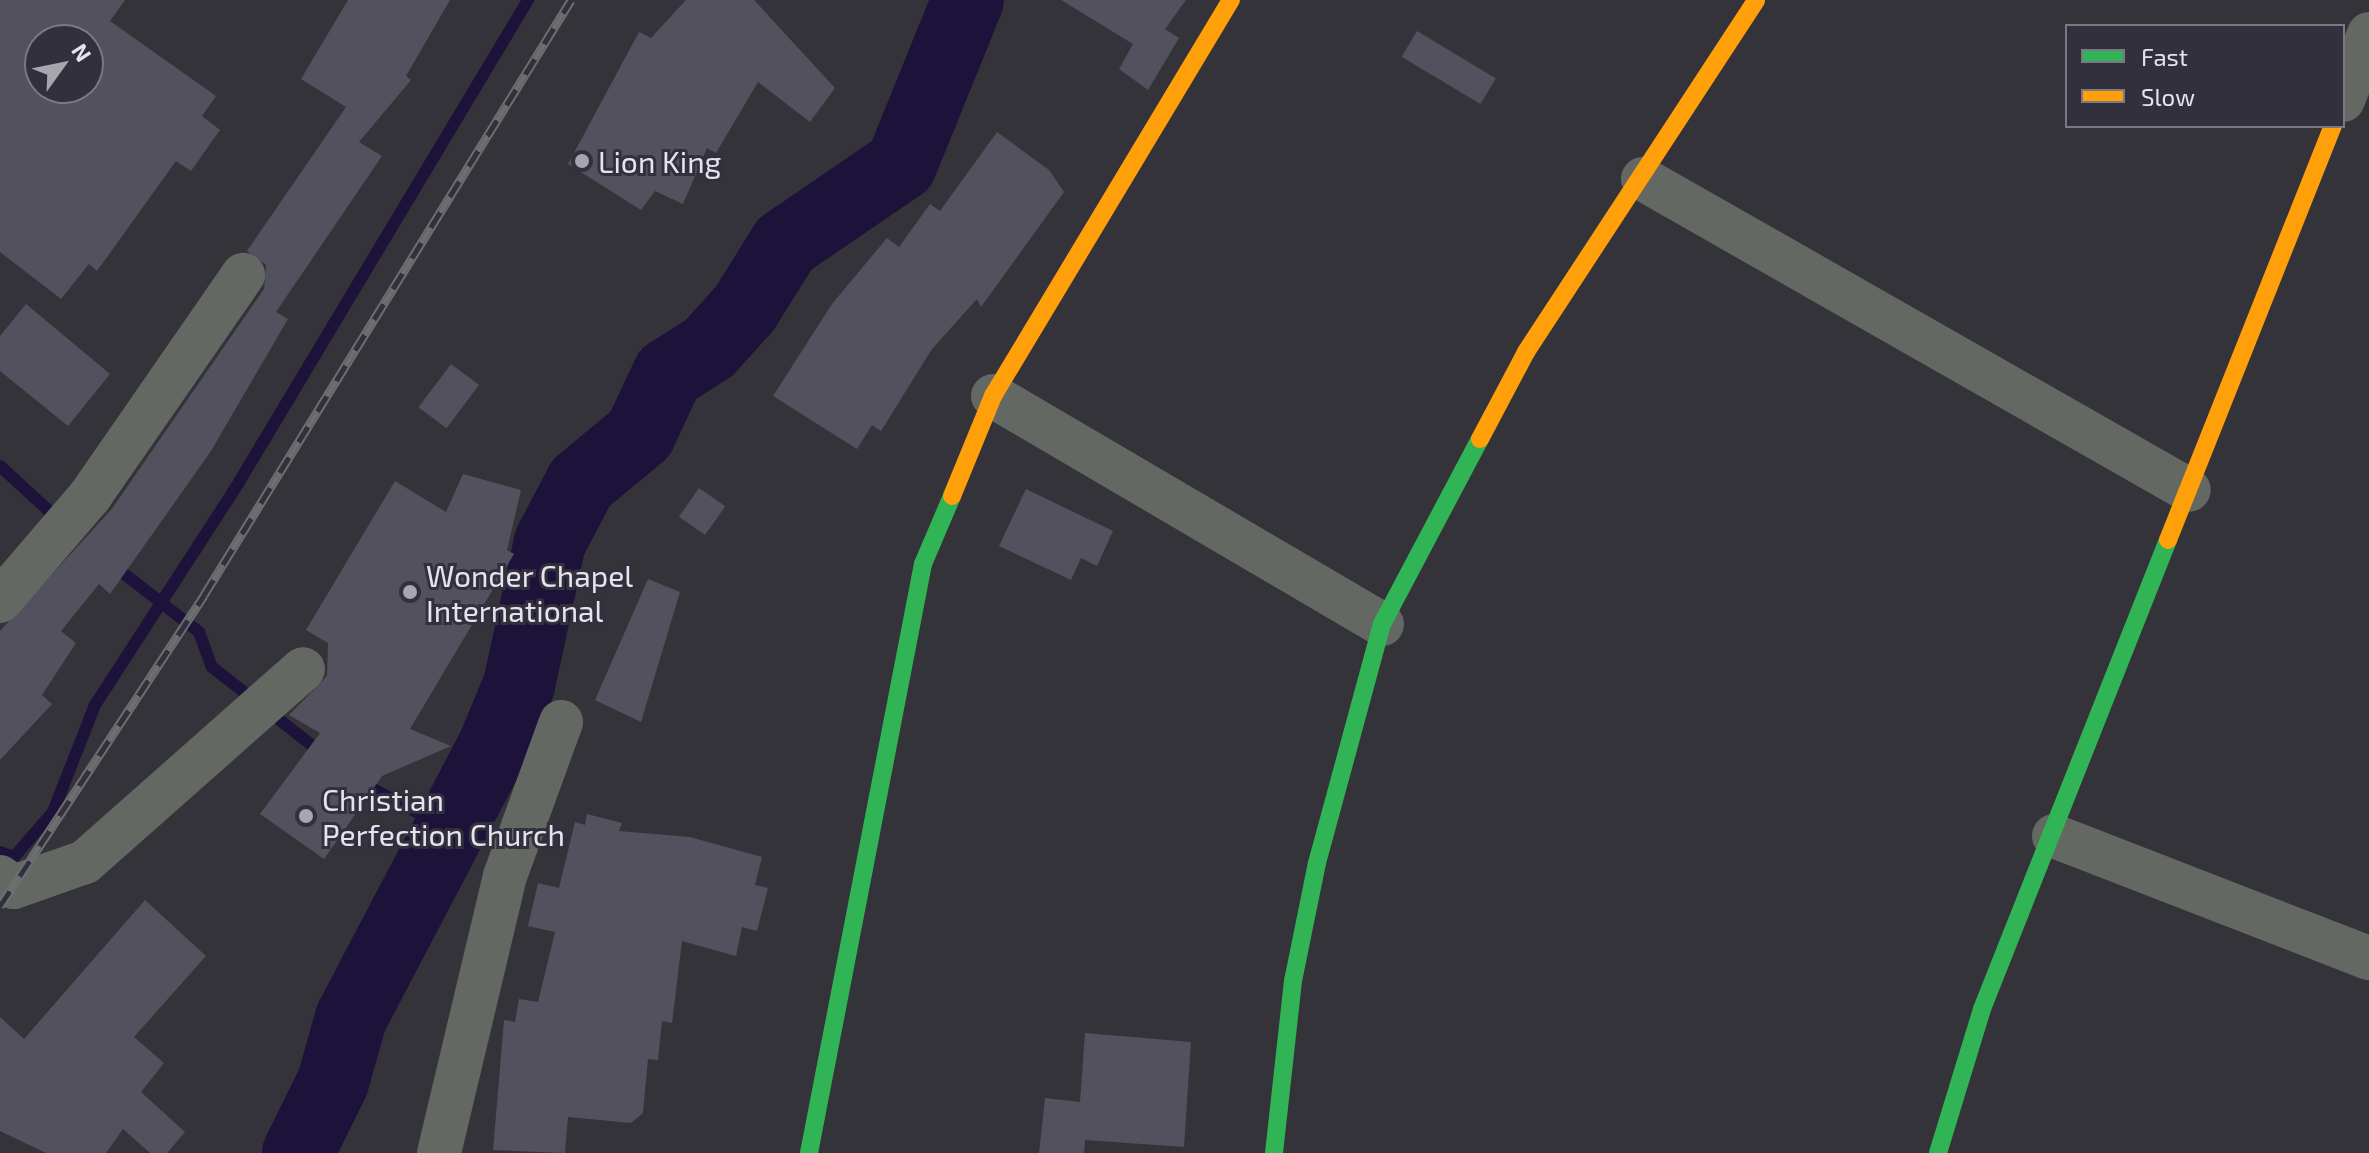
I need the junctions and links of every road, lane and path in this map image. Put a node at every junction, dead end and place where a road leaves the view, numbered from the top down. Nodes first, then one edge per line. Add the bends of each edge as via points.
1 (1231, 0) edge
2 (1756, 0) edge
3 (2369, 34) edge
4 (2345, 95) edge
5 (2332, 128) edge
6 (1643, 179) junction
7 (243, 275) dead end
8 (993, 396) junction
9 (2189, 490) junction
10 (0, 601) edge
11 (1382, 624) junction
12 (303, 669) dead end
13 (561, 722) dead end
14 (2054, 836) junction
15 (0, 877) edge
16 (2369, 958) edge
17 (439, 1153) edge
18 (809, 1153) edge
19 (1274, 1153) edge
20 (1938, 1153) edge

1 - 8 street
2 - 6 street
3 - 4 street
5 - 9 street
6 - 9 street
6 - 11 street via 1526,352
7 - 10 street via 90,496
8 - 11 street
8 - 18 street via 923,564
9 - 14 street
11 - 19 street via 1317,863 1293,981
12 - 15 street via 85,862 14,887
13 - 17 street via 505,876
14 - 16 street
14 - 20 street via 1982,1009

